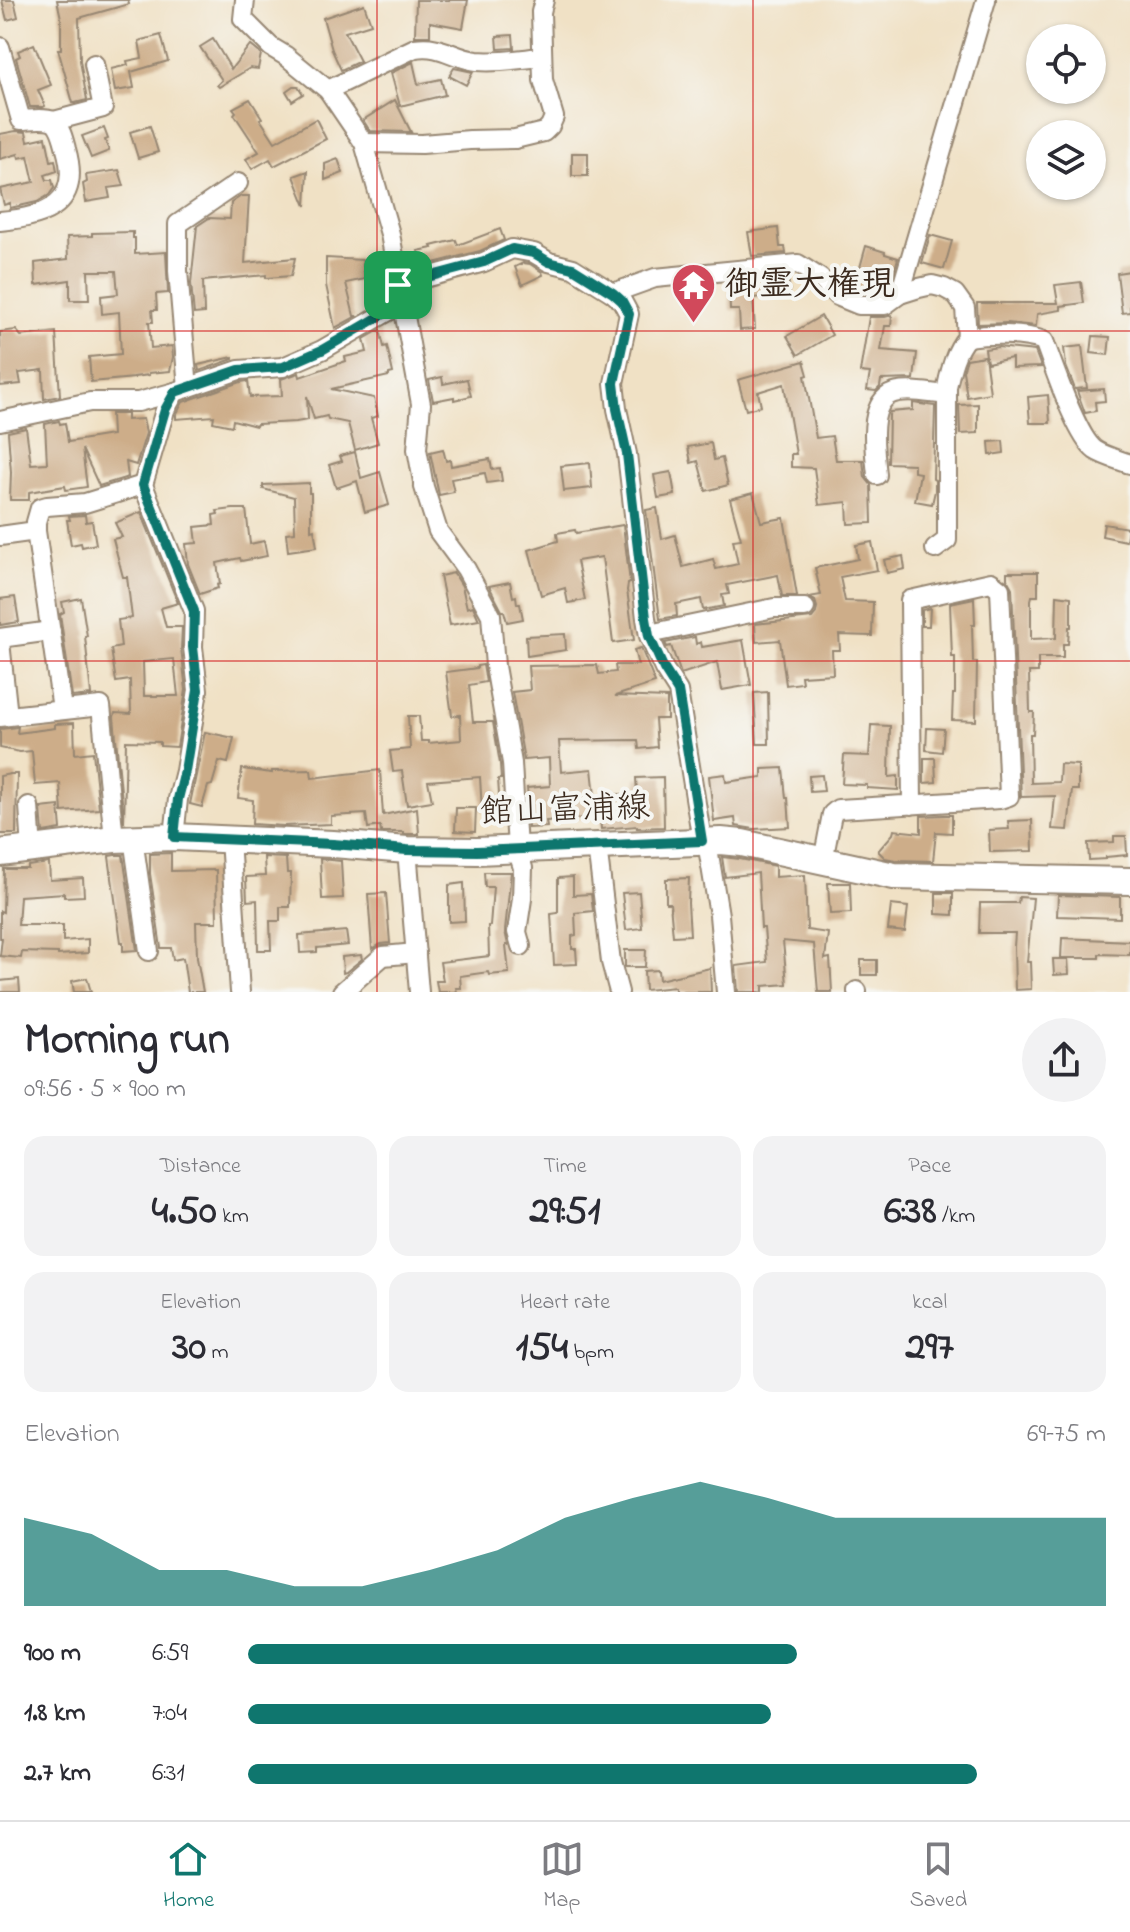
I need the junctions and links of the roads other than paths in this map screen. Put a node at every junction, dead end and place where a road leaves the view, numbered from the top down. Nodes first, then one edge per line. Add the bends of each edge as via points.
1 (245, 0) edge
2 (544, 0) edge
3 (986, 0) edge
4 (0, 47) edge
5 (542, 57) junction
6 (94, 64) dead end
7 (328, 90) junction
8 (6, 94) edge
9 (54, 121) junction
10 (364, 143) junction
11 (238, 183) dead end
12 (0, 221) edge
13 (398, 285) junction
14 (613, 293) junction
15 (900, 294) junction
16 (967, 337) junction
17 (181, 390) junction
18 (947, 395) junction
19 (0, 421) edge
20 (1130, 464) edge
21 (877, 475) dead end
22 (143, 485) junction
23 (36, 531) junction
24 (0, 536) edge
25 (935, 549) dead end
26 (805, 608) dead end
27 (51, 631) junction
28 (649, 634) junction
29 (0, 640) edge
30 (62, 709) junction
31 (4, 716) edge
32 (912, 805) junction
33 (29, 806) dead end
34 (174, 837) junction
35 (124, 838) junction
36 (230, 839) junction
37 (702, 841) junction
38 (597, 846) junction
39 (517, 849) junction
40 (32, 850) junction
41 (407, 850) junction
42 (0, 853) edge
43 (823, 861) junction
44 (1130, 881) edge
45 (521, 946) dead end
46 (149, 951) dead end
47 (416, 953) junction
48 (240, 992) edge
49 (342, 992) edge
50 (419, 992) edge
51 (619, 992) edge
52 (726, 992) edge

1 - 7 street via 243,19
2 - 5 street
3 - 15 street
4 - 8 street
5 - 7 street via 482,61 415,48
5 - 10 street via 554,117 544,132 515,139
6 - 9 street via 103,108
7 - 10 street
8 - 9 street via 21,120
9 - 12 street via 71,170 67,193 40,213
10 - 13 street via 390,234
11 - 17 street via 178,224
13 - 14 street via 512,249 573,268
13 - 17 street via 389,311 322,350 283,367 239,370
13 - 39 street via 421,407 417,449 424,487 438,531 491,615 512,763
14 - 15 street via 655,278 798,264 837,296 859,305 885,305
14 - 28 street via 629,314 614,383
15 - 16 street via 932,285 944,288 965,308
16 - 18 street via 951,365
16 - 20 street via 1044,341 1084,437 1094,450
17 - 19 street via 138,402 90,402
17 - 22 street via 165,410
18 - 21 street via 891,394 880,405 873,434
18 - 25 street via 947,540
22 - 23 street via 95,501 40,508
22 - 34 street via 194,611 198,690
23 - 24 street
23 - 27 street
26 - 28 street via 774,608
27 - 29 street
27 - 30 street
28 - 37 street via 678,691
29 - 31 street
30 - 31 street
30 - 35 street via 101,706
32 - 32 street via 1009,796 1000,589 991,582 910,600
32 - 43 street via 838,809 832,814
33 - 40 street
34 - 35 main road, 館山富浦線
34 - 36 main road, 館山富浦線
35 - 40 main road, 館山富浦線
35 - 46 street
36 - 41 main road, 館山富浦線
36 - 48 street
37 - 38 main road, 館山富浦線
37 - 43 main road, 館山富浦線 via 742,843
37 - 52 street via 708,848 719,915
38 - 39 main road, 館山富浦線
38 - 51 street
39 - 41 main road, 館山富浦線
39 - 45 street via 523,868 517,932
40 - 42 main road, 館山富浦線
41 - 47 street
43 - 44 main road, 館山富浦線 via 909,877
47 - 49 street via 383,956
47 - 50 street

